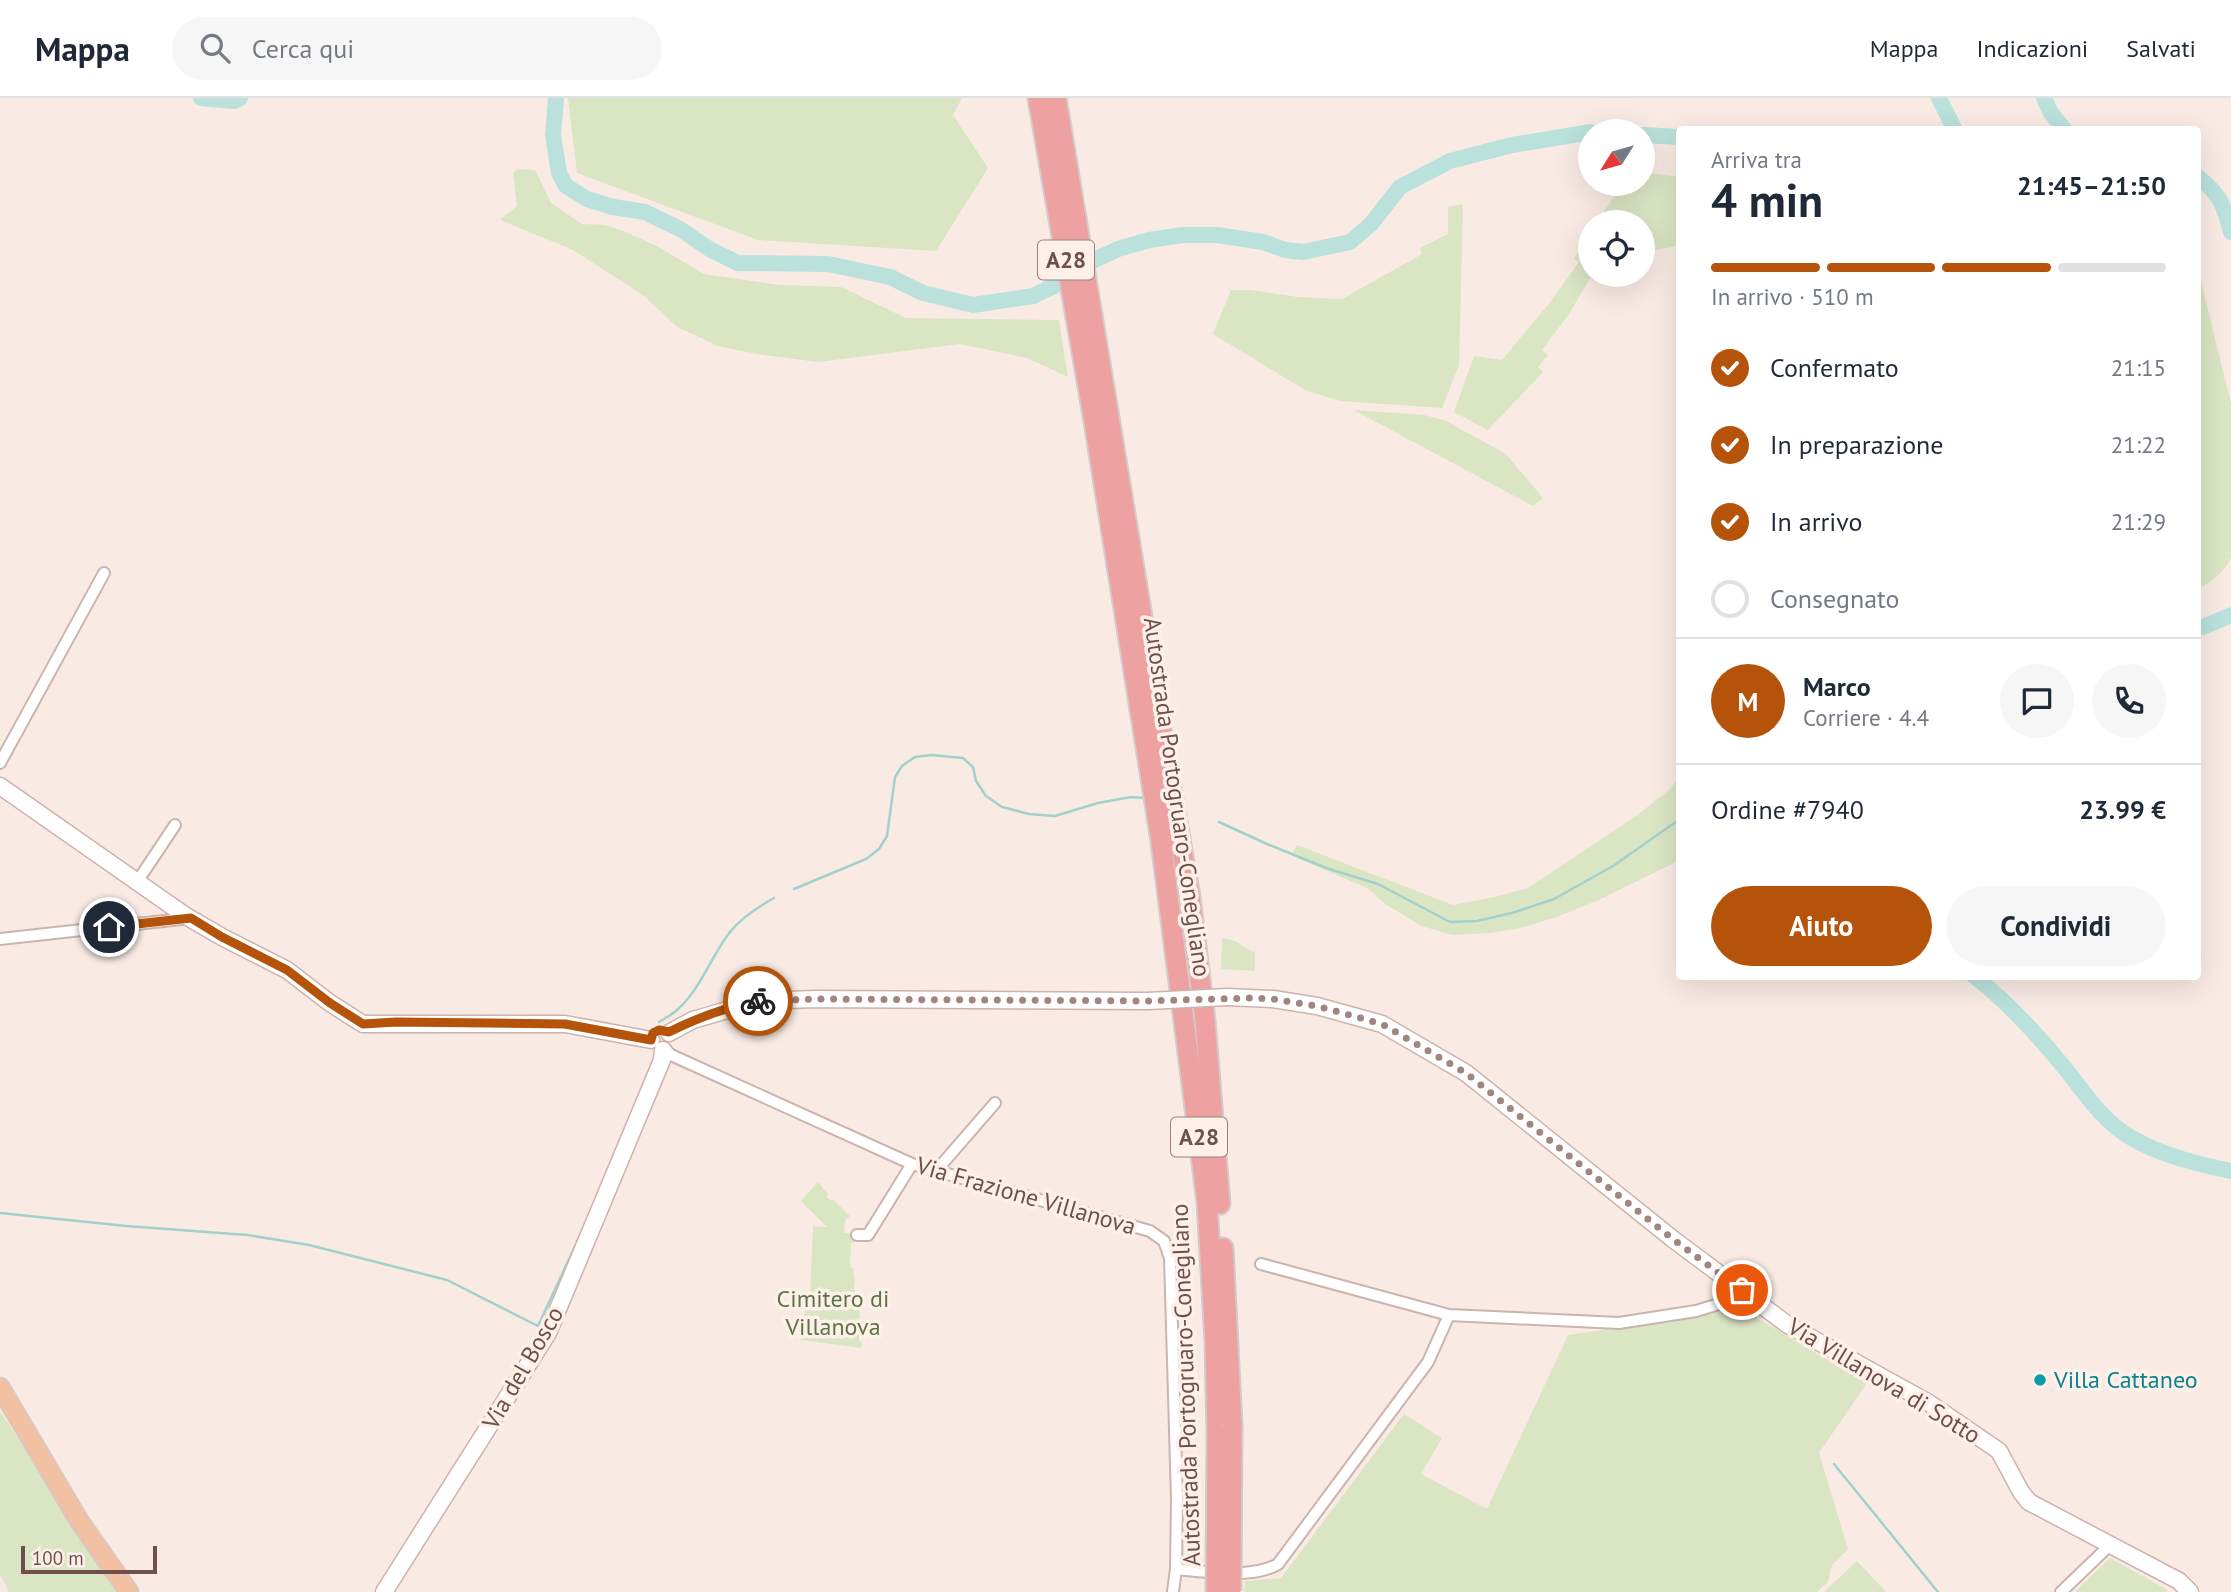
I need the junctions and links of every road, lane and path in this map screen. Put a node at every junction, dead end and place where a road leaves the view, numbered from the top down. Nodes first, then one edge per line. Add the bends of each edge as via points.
1 (1038, 98) edge
2 (1056, 98) edge
3 (1102, 419) junction
4 (104, 573) dead end
5 (0, 763) edge
6 (0, 786) edge
7 (175, 825) dead end
8 (137, 882) junction
9 (191, 918) junction
10 (0, 939) edge
11 (669, 1032) joint
12 (660, 1047) junction
13 (995, 1103) dead end
14 (912, 1164) junction
15 (936, 1171) junction
16 (857, 1235) dead end
17 (1261, 1264) dead end
18 (1742, 1290) junction
19 (1449, 1315) junction
20 (0, 1387) edge
21 (2110, 1545) junction
22 (1176, 1569) junction
23 (129, 1592) edge
24 (384, 1592) edge
25 (1173, 1592) edge
26 (1226, 1592) edge
27 (2061, 1592) edge
28 (2190, 1592) edge

1 - 3 highway, Autostrada Portogruaro-Conegliano / A28
2 - 3 highway, Autostrada Portogruaro-Conegliano / A28
3 - 26 highway, Autostrada Portogruaro-Conegliano / A28, bridge via 1170,838 1191,897 1205,1021 1228,1325
4 - 5 street
6 - 8 street, Via Frazione Villanova
7 - 8 street
8 - 9 street, Via Frazione Villanova
9 - 10 street
9 - 12 street, Via Frazione Villanova via 287,970 363,1024 565,1024
11 - 12 street, Via del Bosco via 672,1042
11 - 18 street, Via Villanova di Sotto, bridge via 692,1020 758,1001 1227,997 1317,1006 1382,1024 1466,1073
12 - 14 street, Via Frazione Villanova
12 - 24 street, Via del Bosco via 662,1060 548,1333
13 - 15 street
14 - 15 street, Via Frazione Villanova
14 - 16 street via 868,1235
15 - 22 street, Via Frazione Villanova via 1150,1231 1164,1241 1170,1258
17 - 19 street
18 - 19 street via 1729,1301 1696,1311 1619,1323
18 - 21 street, Via Villanova di Sotto via 1788,1325 1929,1402 1999,1451 2029,1502
19 - 22 street via 1428,1362 1278,1564 1261,1572
20 - 23 main road via 80,1522
21 - 27 street
21 - 28 street, Via Villanova di Sotto via 2179,1581
22 - 25 street, Via Frazione Villanova

